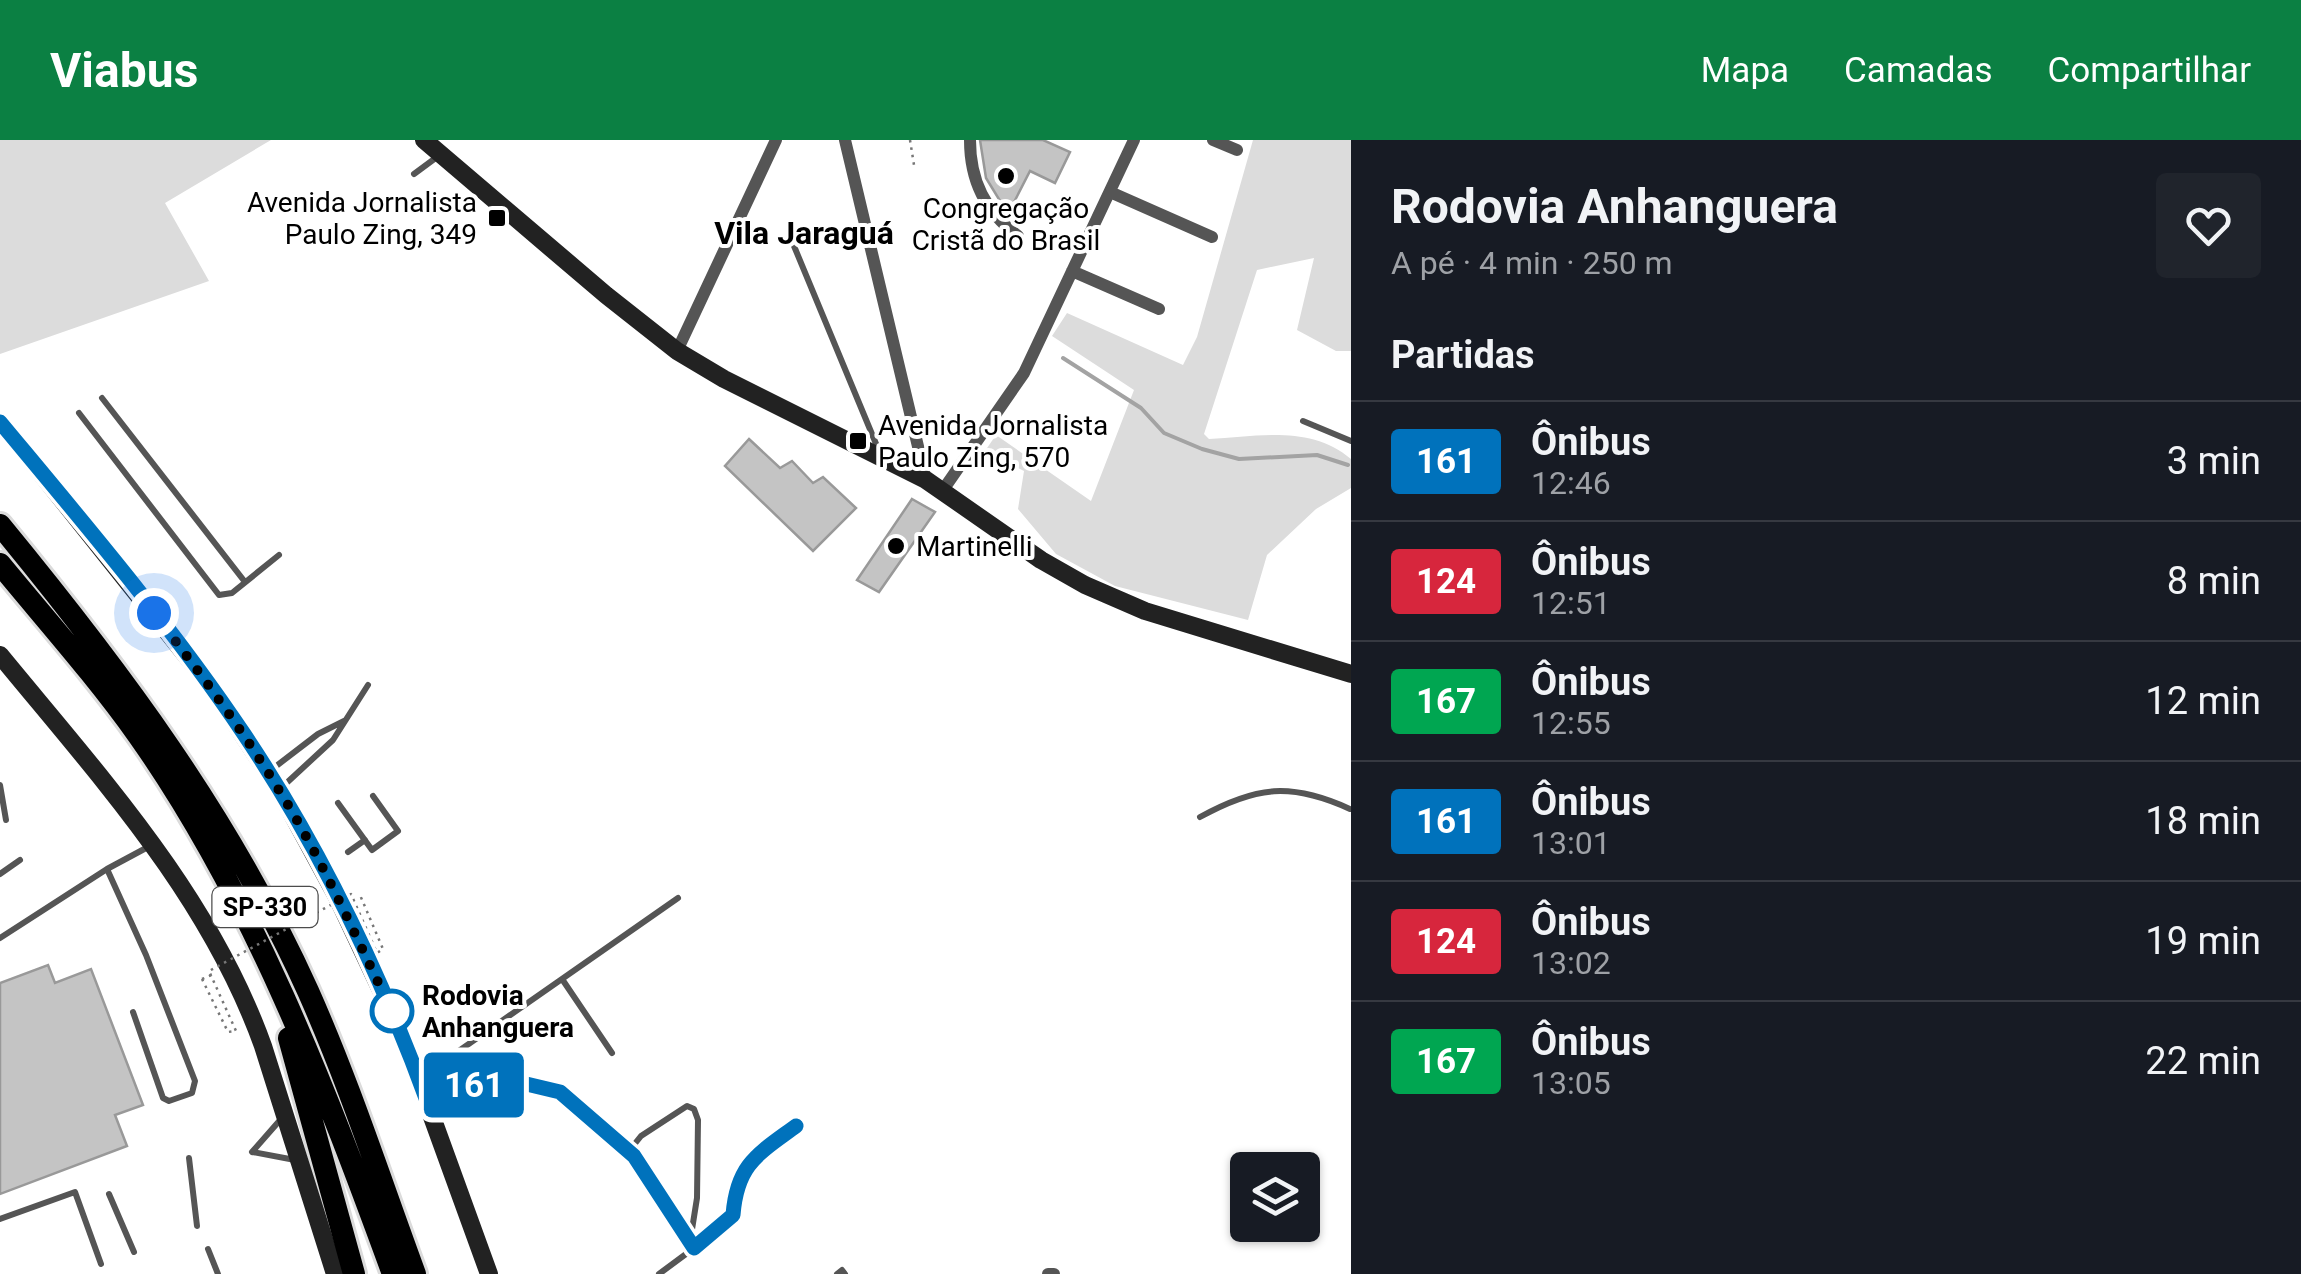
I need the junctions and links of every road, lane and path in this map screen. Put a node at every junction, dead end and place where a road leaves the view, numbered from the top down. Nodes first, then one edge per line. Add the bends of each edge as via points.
1 (424, 140) edge
2 (776, 140) edge
3 (845, 140) edge
4 (910, 140) edge
5 (970, 140) edge
6 (1134, 140) edge
7 (1213, 140) edge
8 (1237, 150) dead end
9 (442, 154) junction
10 (914, 164) dead end
11 (414, 174) dead end
12 (1110, 192) junction
13 (1018, 236) dead end
14 (1212, 237) dead end
15 (794, 246) dead end
16 (1072, 272) junction
17 (1158, 309) dead end
18 (678, 351) junction
19 (102, 398) dead end
20 (79, 413) dead end
21 (0, 422) edge
22 (1303, 422) dead end
23 (1351, 441) edge
24 (881, 457) junction
25 (926, 480) junction
26 (943, 490) junction
27 (0, 514) edge
28 (0, 526) edge
29 (278, 555) dead end
30 (0, 564) edge
31 (44, 579) junction
32 (245, 582) junction
33 (0, 655) edge
34 (1351, 674) edge
35 (368, 685) dead end
36 (345, 721) junction
37 (268, 772) junction
38 (0, 785) edge
39 (279, 790) junction
40 (373, 796) dead end
41 (338, 802) dead end
42 (1350, 809) edge
43 (1200, 817) dead end
44 (6, 820) dead end
45 (364, 840) junction
46 (153, 844) junction
47 (348, 852) dead end
48 (20, 860) dead end
49 (107, 868) junction
50 (0, 874) edge
51 (360, 895) dead end
52 (678, 898) dead end
53 (0, 938) edge
54 (262, 948) junction
55 (202, 979) dead end
56 (562, 979) junction
57 (133, 1012) dead end
58 (612, 1053) dead end
59 (419, 1079) junction
60 (430, 1109) junction
61 (285, 1114) junction
62 (796, 1126) dead end
63 (634, 1156) junction
64 (189, 1158) dead end
65 (298, 1160) junction
66 (110, 1194) dead end
67 (0, 1220) edge
68 (196, 1226) dead end
69 (692, 1245) junction
70 (208, 1249) dead end
71 (134, 1252) dead end
72 (100, 1264) dead end
73 (218, 1274) edge
74 (335, 1274) edge
75 (354, 1274) edge
76 (393, 1274) edge
77 (414, 1274) edge
78 (489, 1274) edge
79 (659, 1274) edge
80 (837, 1274) edge
81 (846, 1274) edge

1 - 9 main road
2 - 18 street
3 - 25 street
4 - 10 path
5 - 13 street via 984,203
6 - 12 street
7 - 8 street
9 - 11 lane
9 - 18 main road
12 - 14 street
12 - 16 street
15 - 24 lane
16 - 17 street
16 - 26 street via 1024,374
18 - 24 main road
19 - 32 lane
20 - 32 lane via 219,595
21 - 37 main road via 212,688
22 - 23 lane
24 - 25 main road
25 - 26 main road
26 - 34 main road via 1084,586
27 - 31 highway
28 - 31 highway, SP-330
29 - 32 lane
30 - 54 highway, SP-330 via 138,735
31 - 77 highway, SP-330 via 171,745 230,840 331,1044
33 - 46 main road
35 - 36 lane
36 - 37 lane
36 - 39 lane
37 - 39 main road
38 - 44 lane
39 - 59 main road via 338,897
40 - 45 lane via 398,831 372,850
41 - 45 lane
42 - 43 lane via 1297,790 1264,790
45 - 47 lane
46 - 49 lane
46 - 61 main road via 198,910 251,1012
48 - 50 lane
49 - 53 lane
49 - 57 lane via 195,1081 192,1093 163,1098
51 - 55 path, bridge via 383,949 377,953 351,894 209,970 236,1031 228,1032
52 - 56 lane
54 - 75 highway
54 - 76 highway, SP-330
56 - 58 lane
56 - 59 lane
59 - 60 main road
60 - 63 lane via 490,1078 514,1079 566,1095
60 - 78 main road
61 - 65 main road
61 - 65 lane via 252,1152
62 - 69 lane via 753,1157 739,1177 733,1215
63 - 69 lane
63 - 69 lane via 641,1136 675,1112 694,1109
64 - 68 lane
65 - 74 main road
66 - 71 lane
67 - 72 lane via 74,1192
69 - 79 lane
70 - 73 lane
80 - 81 lane

